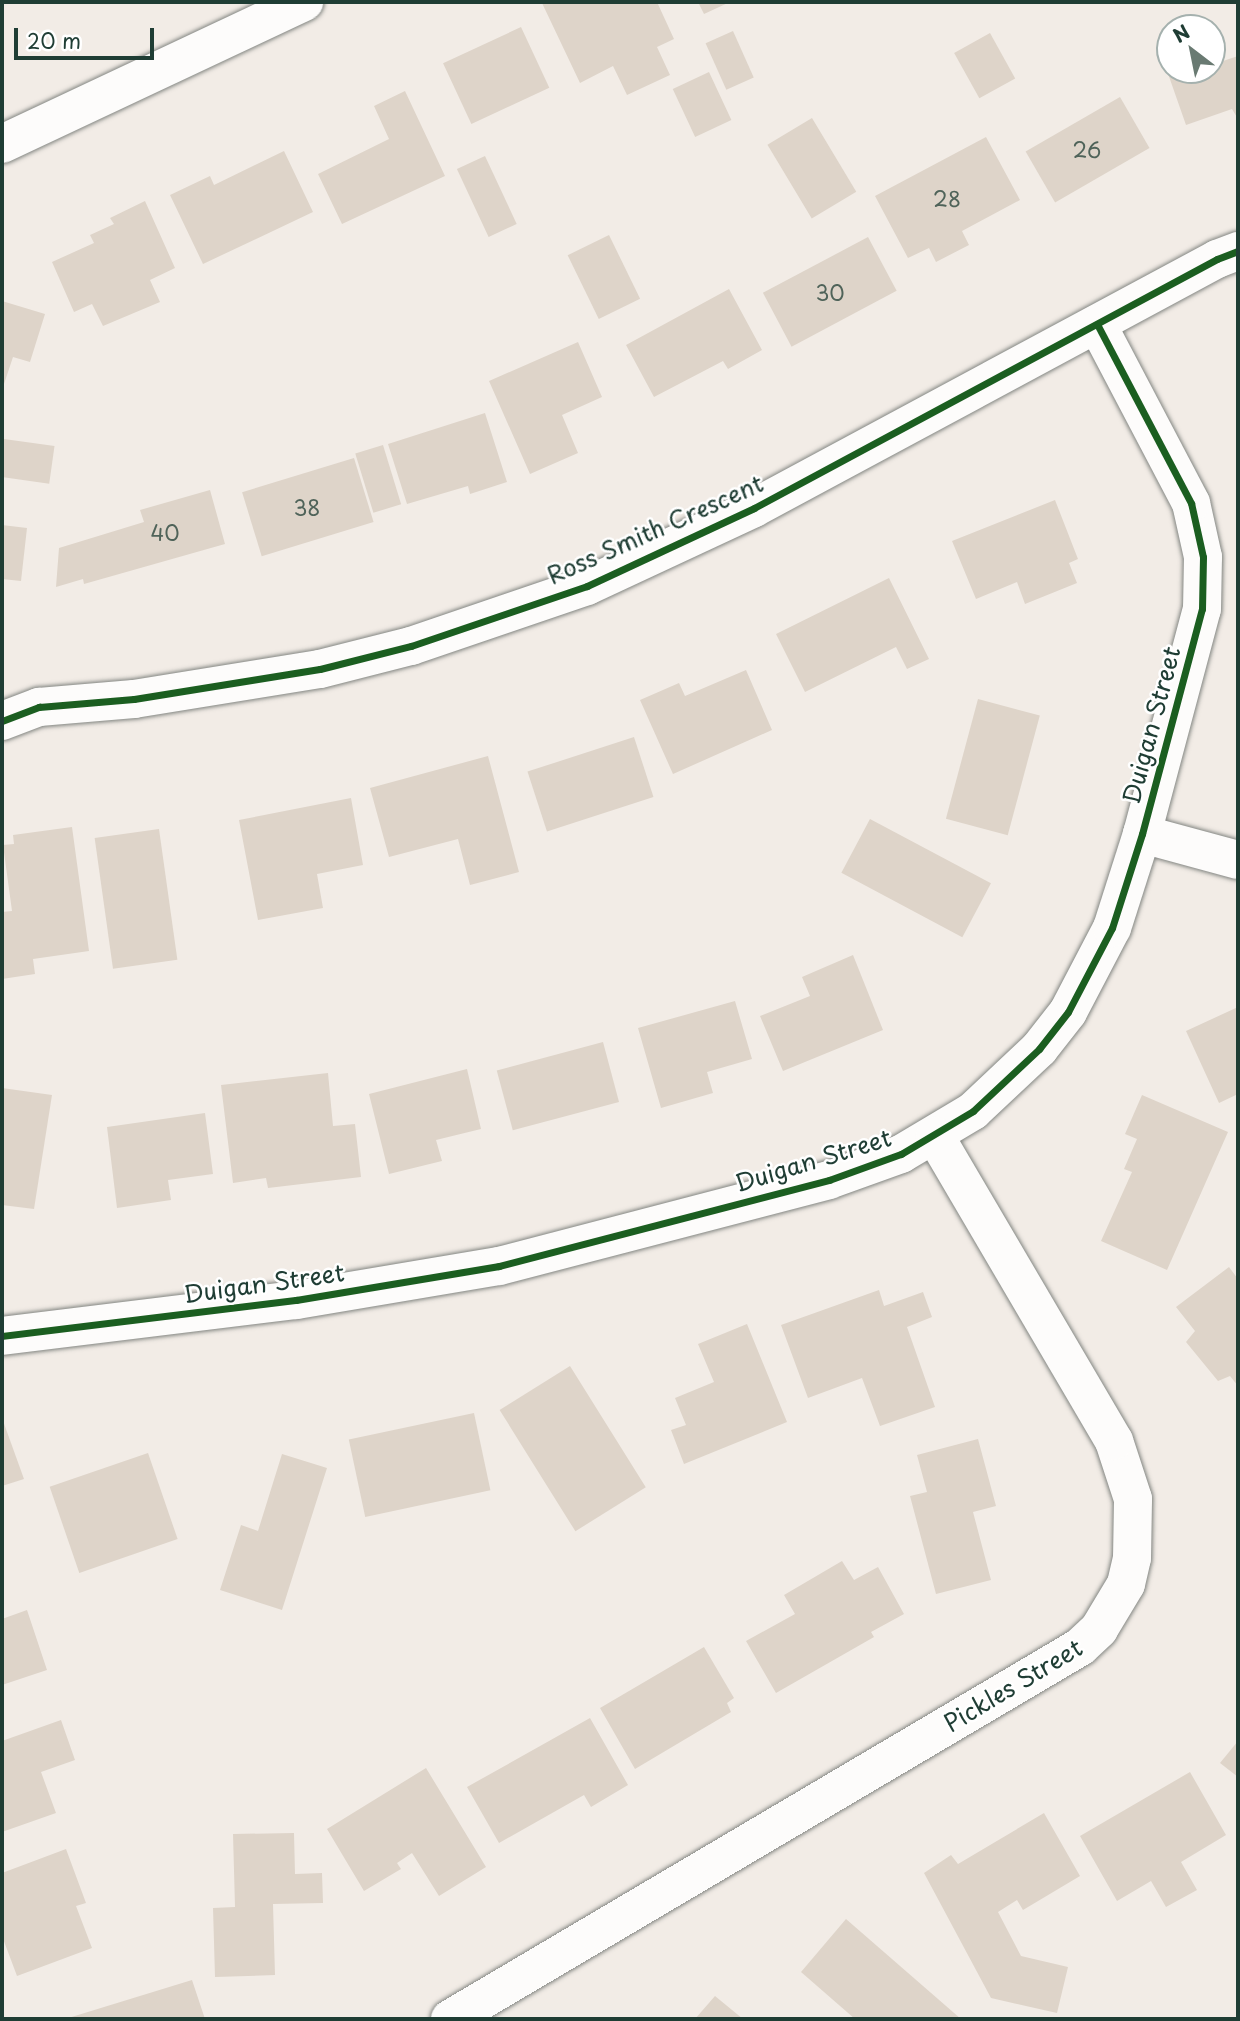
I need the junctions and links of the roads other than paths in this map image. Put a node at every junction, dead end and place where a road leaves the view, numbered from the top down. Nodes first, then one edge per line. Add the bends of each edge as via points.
1 (304, 2) edge
2 (2, 143) edge
3 (1238, 251) edge
4 (1097, 324) junction
5 (2, 699) edge
6 (39, 707) junction
7 (2, 721) edge
8 (1142, 834) junction
9 (1238, 860) edge
10 (935, 1136) junction
11 (2, 1336) edge
12 (450, 2019) edge

1 - 2 street
3 - 4 street, Ross Smith Crescent
4 - 6 street, Ross Smith Crescent via 754,508 587,586 411,646 320,669 134,699
4 - 8 street, Duigan Street via 1191,503 1203,556 1202,609
5 - 6 street, Ross Smith Crescent
6 - 7 street, Ross Smith Crescent
8 - 9 street
8 - 10 street, Duigan Street via 1112,928 1068,1012 1040,1049 983,1102
10 - 11 street, Duigan Street via 901,1154 829,1180 499,1266 296,1300
10 - 12 street, Pickles Street via 1114,1441 1132,1499 1132,1558 1126,1584 1099,1629 1080,1647

